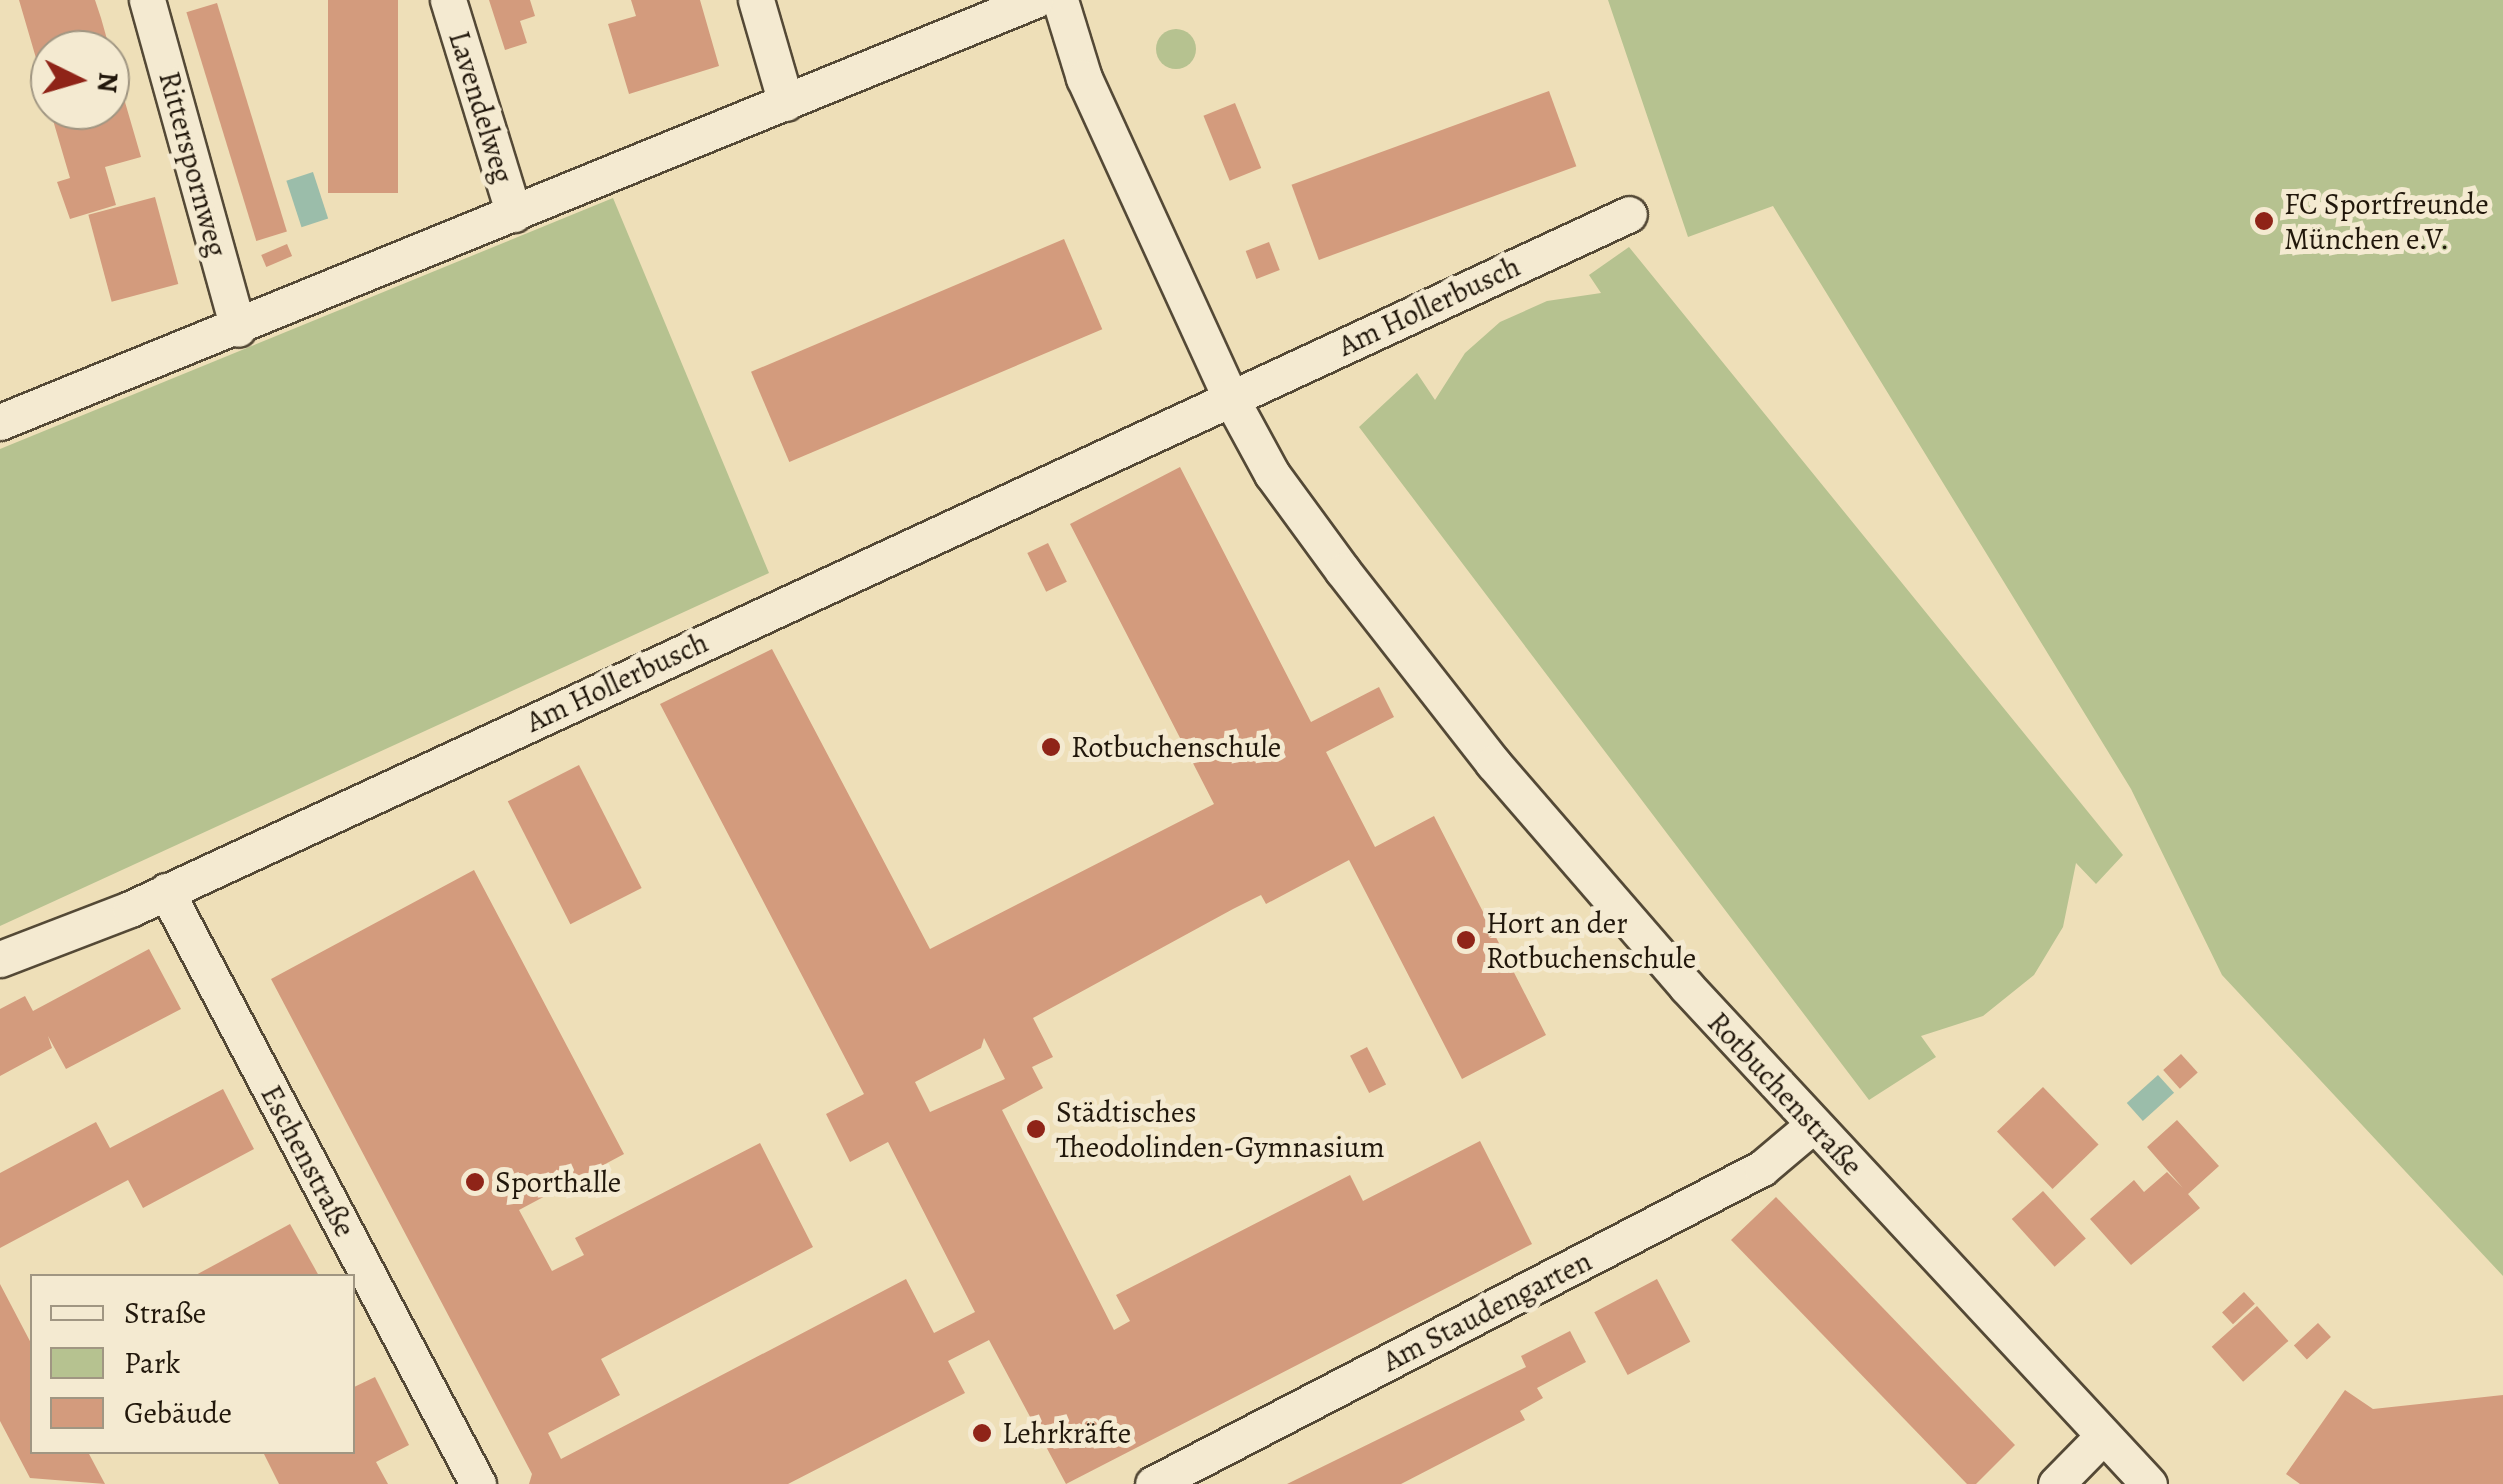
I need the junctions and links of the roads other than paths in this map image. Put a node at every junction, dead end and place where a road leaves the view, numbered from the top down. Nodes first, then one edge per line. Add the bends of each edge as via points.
1 (147, 0) edge
2 (448, 0) edge
3 (756, 0) edge
4 (1035, 0) edge
5 (1060, 0) edge
6 (786, 104) junction
7 (514, 214) junction
8 (1629, 214) dead end
9 (238, 328) junction
10 (1230, 397) junction
11 (0, 422) edge
12 (166, 891) junction
13 (0, 959) edge
14 (1813, 1125) junction
15 (2103, 1436) junction
16 (478, 1484) edge
17 (1152, 1484) edge
18 (2056, 1484) edge
19 (2150, 1484) edge

1 - 9 street, Ritterspornweg
2 - 7 street, Lavendelweg
3 - 6 street
4 - 6 street
5 - 10 street via 1084,78
6 - 7 street
7 - 9 street
8 - 10 street, Am Hollerbusch
9 - 11 street
10 - 12 street, Am Hollerbusch
10 - 14 street, Rotbuchenstraße via 1282,488 1492,763
12 - 13 street, Am Hollerbusch
12 - 16 street, Eschenstraße
14 - 15 street, Rotbuchenstraße
14 - 17 street, Am Staudengarten via 1762,1168
15 - 18 street
15 - 19 street, Rotbuchenstraße

